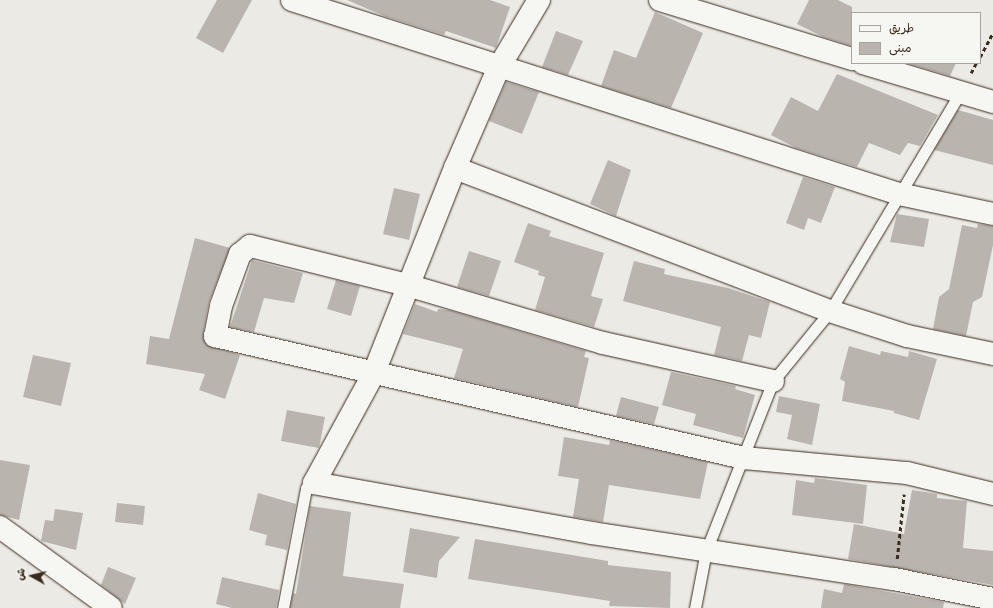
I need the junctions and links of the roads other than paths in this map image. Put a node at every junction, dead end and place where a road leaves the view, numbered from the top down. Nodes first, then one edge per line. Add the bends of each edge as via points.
1 (292, 0) edge
2 (538, 0) edge
3 (660, 0) edge
4 (851, 60) edge
5 (866, 64) edge
6 (499, 67) junction
7 (960, 93) junction
8 (993, 102) edge
9 (455, 168) junction
10 (899, 194) junction
11 (993, 214) edge
12 (411, 286) junction
13 (830, 311) junction
14 (993, 354) edge
15 (374, 374) junction
16 (773, 381) junction
17 (744, 458) junction
18 (314, 483) junction
19 (993, 494) edge
20 (0, 527) edge
21 (706, 552) junction
22 (988, 602) edge
23 (111, 608) edge
24 (283, 608) edge
25 (695, 608) edge

1 - 6 street
2 - 6 street
3 - 4 street
5 - 7 street
6 - 9 street
6 - 10 street
7 - 8 street
7 - 10 lane
9 - 12 street
9 - 13 street
10 - 11 street
10 - 13 lane
12 - 15 street
12 - 15 street via 250,246 240,254 221,306 215,336
12 - 16 street via 603,343
13 - 14 street via 907,336
13 - 16 lane
15 - 17 street
15 - 18 street
16 - 17 lane
17 - 19 street via 907,473
17 - 21 lane
18 - 21 street
18 - 24 lane via 306,488
20 - 23 street
21 - 22 street via 894,579
21 - 25 lane

